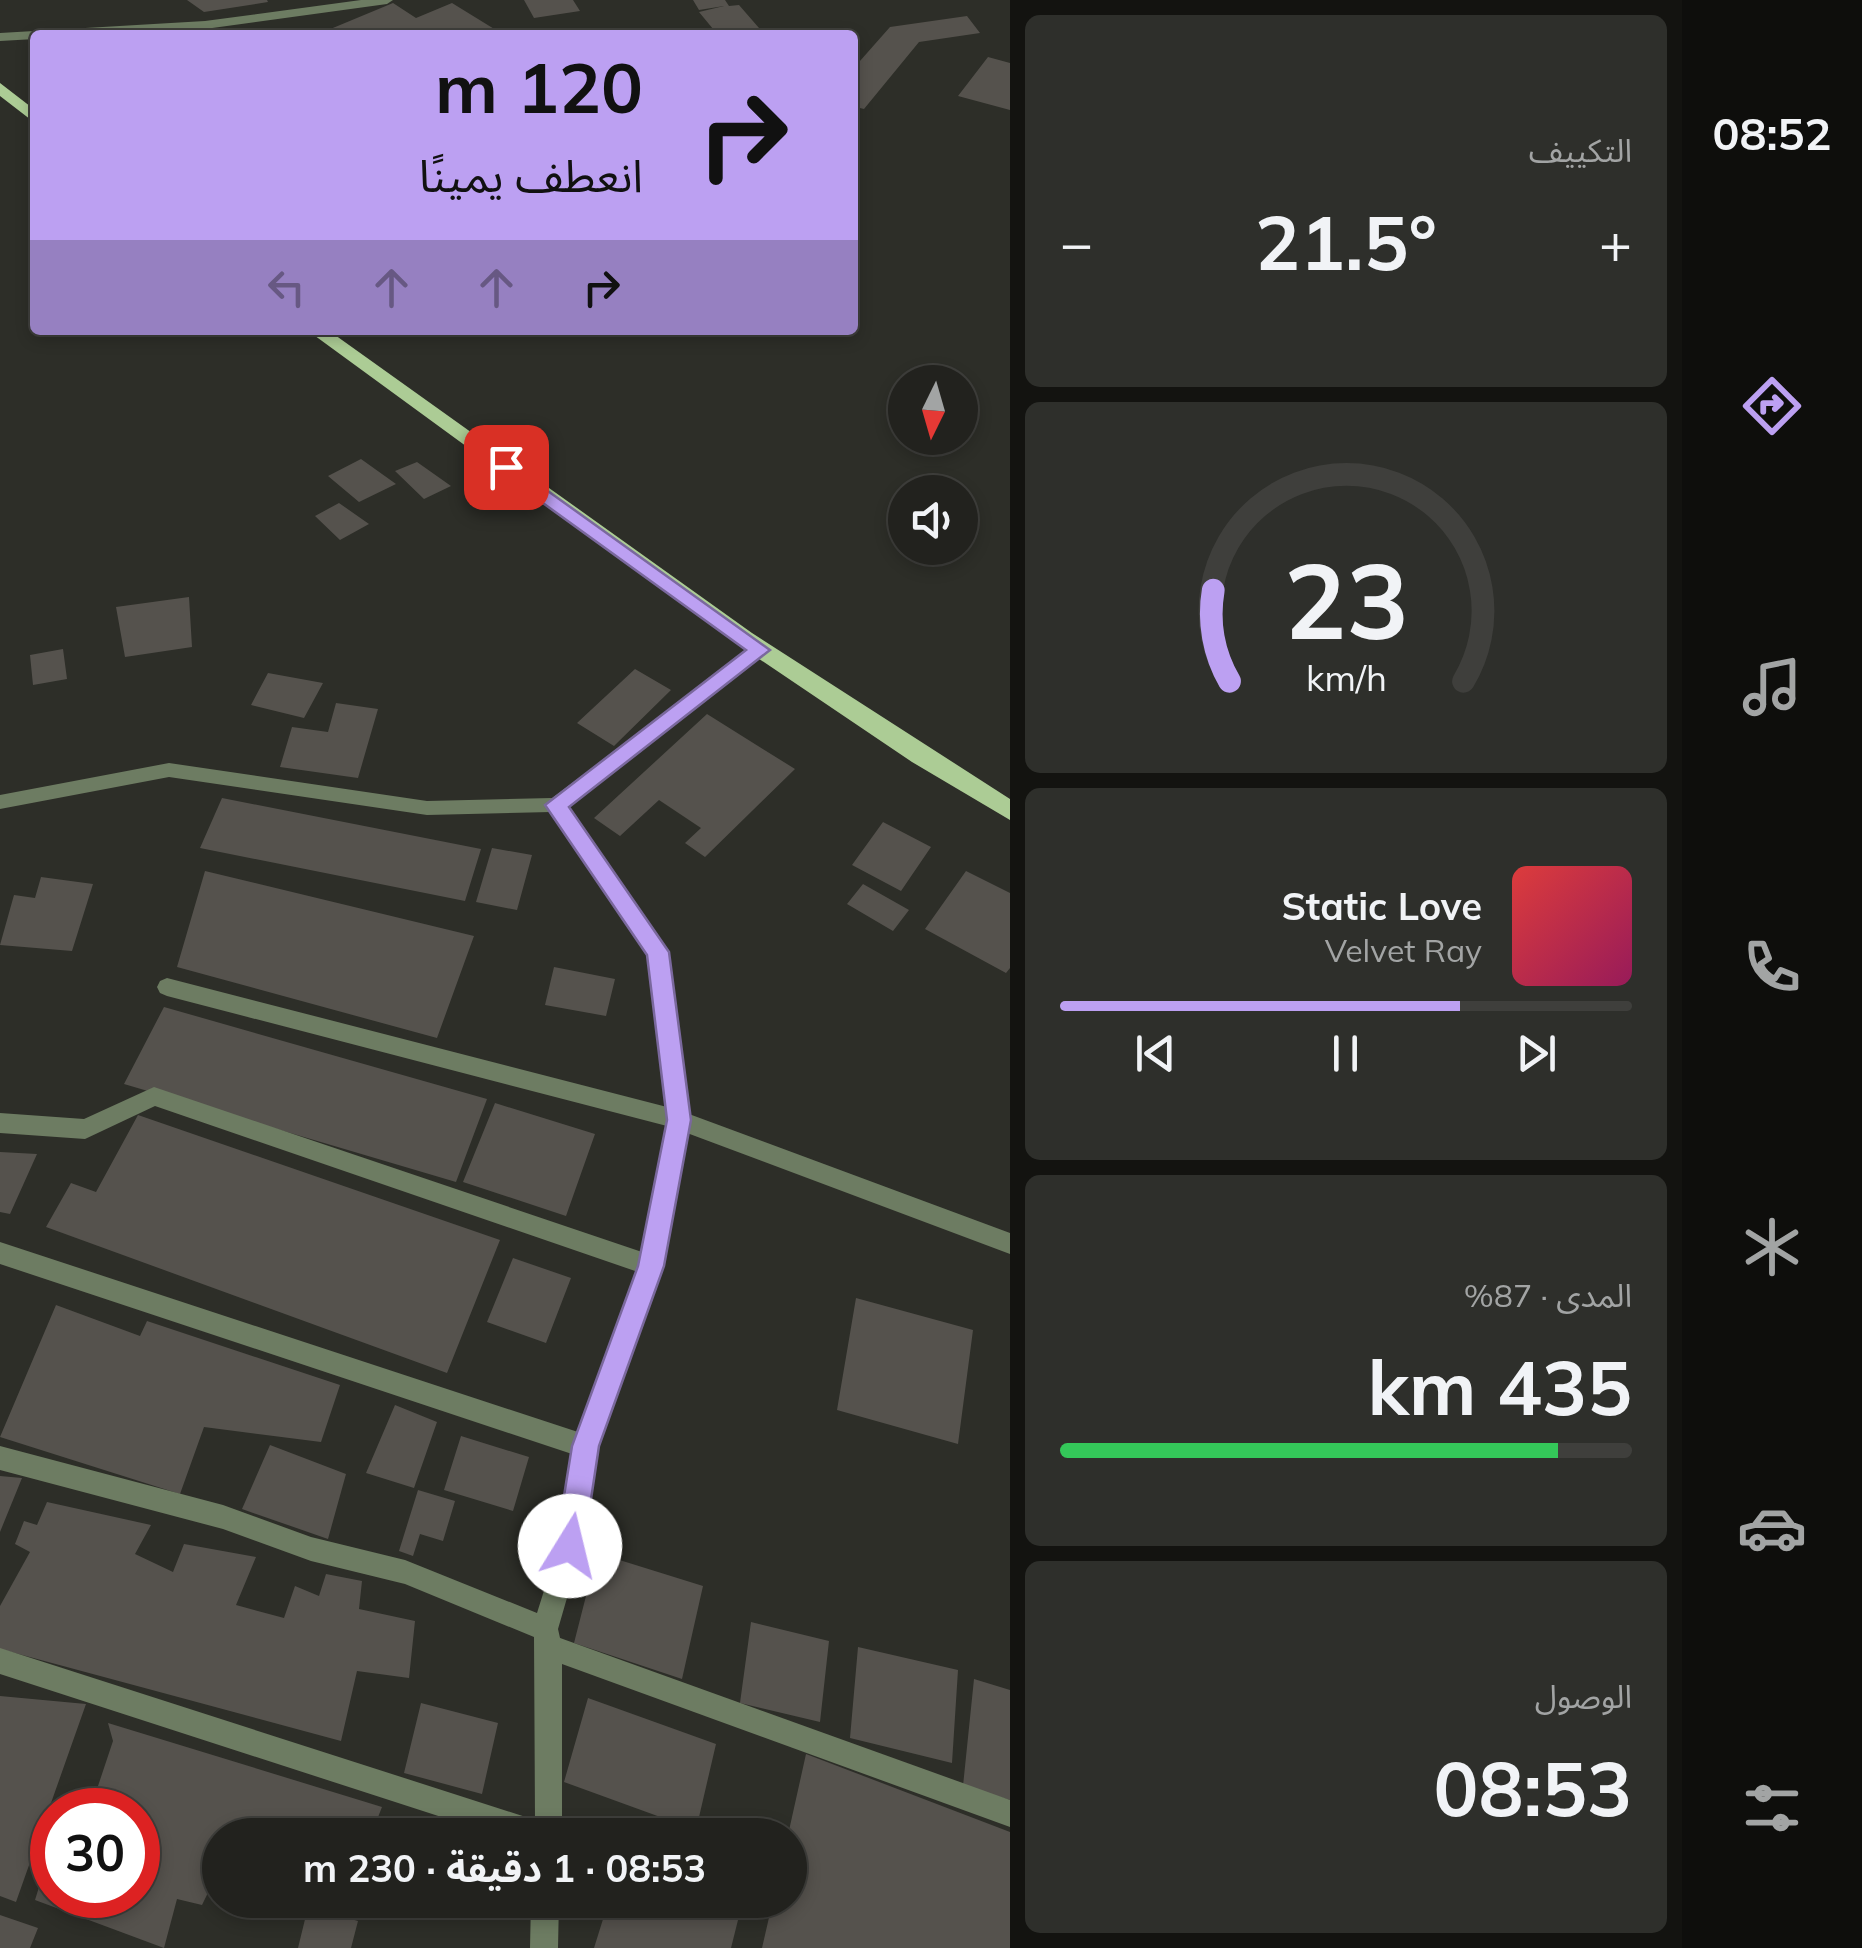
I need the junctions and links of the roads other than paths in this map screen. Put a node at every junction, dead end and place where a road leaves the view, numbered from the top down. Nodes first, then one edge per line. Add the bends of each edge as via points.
1 (387, 0) edge
2 (120, 30) edge
3 (30, 35) edge
4 (0, 37) edge
5 (0, 88) edge
6 (30, 114) edge
7 (323, 335) edge
8 (760, 650) junction
9 (0, 802) edge
10 (556, 805) junction
11 (1010, 811) edge
12 (166, 986) dead end
13 (679, 1120) junction
14 (0, 1123) edge
15 (1010, 1244) edge
16 (0, 1253) edge
17 (651, 1266) junction
18 (585, 1446) junction
19 (0, 1458) edge
20 (547, 1638) junction
21 (0, 1660) edge
22 (1010, 1814) edge
23 (487, 1818) edge
24 (548, 1818) edge
25 (545, 1918) edge
26 (544, 1948) edge

1 - 2 street
3 - 4 street
5 - 6 main road
7 - 8 main road
8 - 10 street
8 - 11 main road
9 - 10 street via 168,770 427,808
10 - 13 street via 658,952
12 - 13 street
13 - 15 street
13 - 17 street
14 - 17 street via 85,1129 154,1096
16 - 18 street
17 - 18 street
18 - 20 street
19 - 20 street via 406,1572
20 - 22 street
20 - 24 street
21 - 23 street
25 - 26 street

